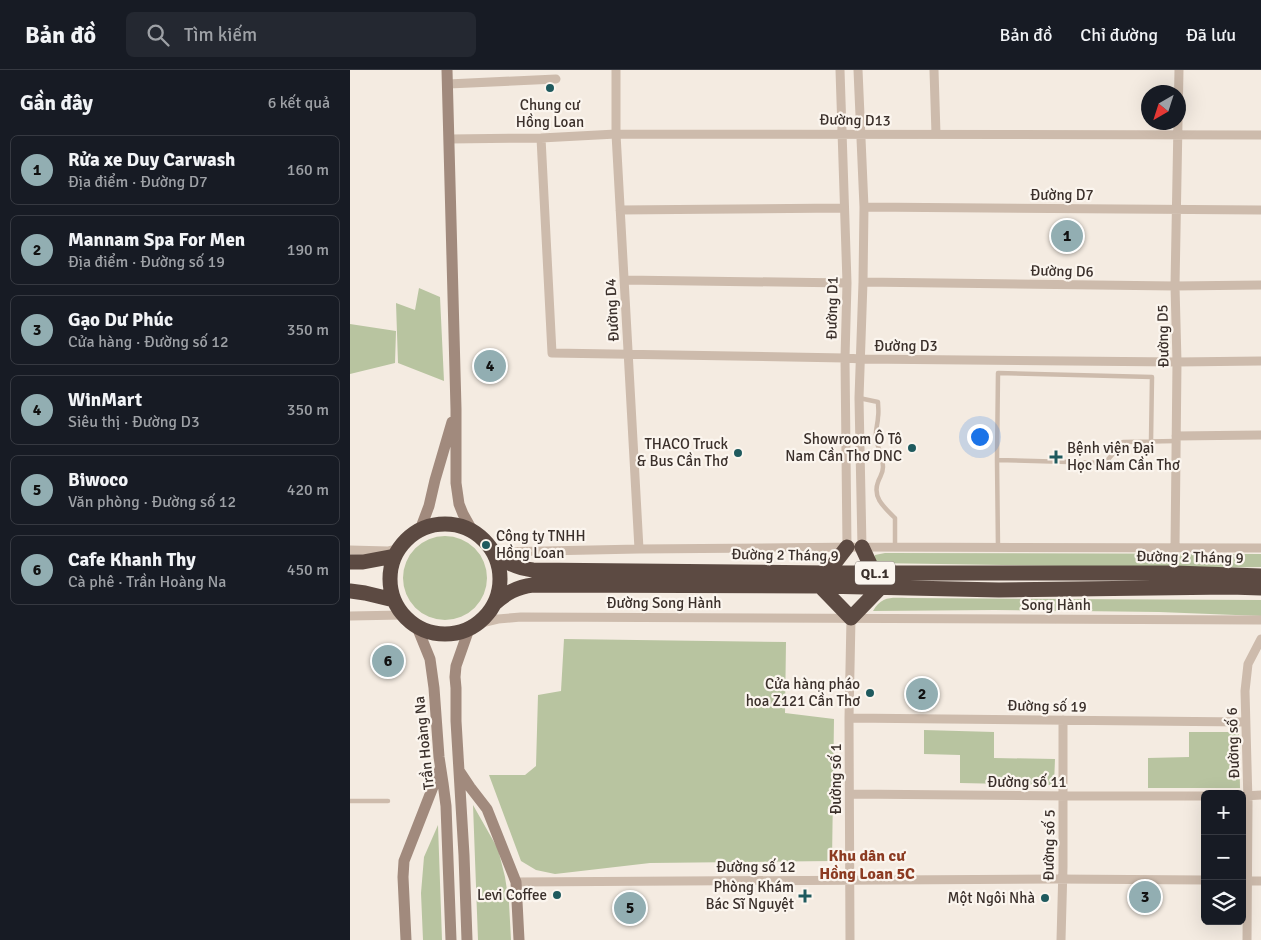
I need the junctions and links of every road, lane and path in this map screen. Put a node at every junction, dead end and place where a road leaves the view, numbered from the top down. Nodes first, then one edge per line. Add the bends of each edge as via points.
1 (447, 70) edge
2 (616, 70) edge
3 (840, 70) edge
4 (858, 70) edge
5 (934, 70) edge
6 (1179, 70) edge
7 (556, 79) dead end
8 (448, 84) junction
9 (1179, 85) edge
10 (1178, 130) edge
11 (842, 133) junction
12 (616, 134) junction
13 (860, 134) junction
14 (936, 134) junction
15 (1178, 135) junction
16 (1261, 135) edge
17 (541, 138) junction
18 (450, 139) junction
19 (864, 207) junction
20 (844, 208) junction
21 (620, 210) junction
22 (1177, 210) junction
23 (1261, 210) edge
24 (624, 280) junction
25 (863, 282) junction
26 (847, 283) junction
27 (1261, 285) edge
28 (1176, 286) junction
29 (628, 353) junction
30 (845, 358) junction
31 (861, 359) junction
32 (1261, 361) edge
33 (1177, 362) junction
34 (859, 398) junction
35 (456, 409) junction
36 (1261, 435) edge
37 (1176, 438) junction
38 (1151, 441) junction
39 (997, 460) junction
40 (420, 530) junction
41 (473, 532) junction
42 (855, 547) junction
43 (895, 547) junction
44 (998, 548) junction
45 (1175, 548) junction
46 (1261, 548) edge
47 (639, 549) junction
48 (350, 550) edge
49 (397, 552) junction
50 (493, 552) junction
51 (350, 562) edge
52 (874, 573) junction
53 (1261, 576) edge
54 (823, 580) junction
55 (881, 587) junction
56 (1261, 588) edge
57 (350, 591) edge
58 (394, 600) junction
59 (494, 604) junction
60 (403, 615) junction
61 (350, 616) edge
62 (851, 618) junction
63 (1261, 620) edge
64 (473, 626) junction
65 (417, 627) junction
66 (1261, 638) edge
67 (1257, 653) edge
68 (849, 718) junction
69 (1063, 720) junction
70 (1245, 722) junction
71 (441, 768) junction
72 (459, 771) junction
73 (1245, 790) edge
74 (850, 794) junction
75 (1261, 795) edge
76 (1063, 796) junction
77 (1201, 796) edge
78 (1246, 796) edge
79 (350, 802) edge
80 (388, 802) dead end
81 (1245, 835) edge
82 (1063, 879) junction
83 (1201, 880) edge
84 (1245, 880) edge
85 (849, 881) junction
86 (1246, 881) edge
87 (1261, 881) edge
88 (516, 882) junction
89 (1246, 910) edge
90 (406, 940) edge
91 (451, 940) edge
92 (467, 940) edge
93 (519, 940) edge
94 (850, 940) edge
95 (1061, 940) edge
96 (1247, 940) edge

1 - 8 main road
2 - 12 street, Đường D4
3 - 11 street, Đường D1
4 - 13 street, Đường D1
5 - 14 street
6 - 9 street, Đường D5
7 - 8 street
8 - 18 main road
10 - 15 street, Đường D5
11 - 12 street, Đường D13
11 - 13 street, Đường D13
11 - 20 street, Đường D1
12 - 17 street, Đường D13
12 - 21 street, Đường D4
13 - 14 street, Đường D13
13 - 19 street, Đường D1
14 - 15 street, Đường D13
15 - 16 street, Đường D13
15 - 22 street, Đường D5
17 - 18 street, Đường D13
17 - 29 street, Đường D3 via 552,353
18 - 35 main road
19 - 22 street, Đường D7
19 - 25 street, Đường D1
20 - 21 street
20 - 26 street, Đường D1
21 - 24 street, Đường D4
22 - 23 street, Đường D7
22 - 28 street, Đường D5
24 - 26 street
24 - 29 street, Đường D4
25 - 28 street, Đường D6
25 - 31 street, Đường D1
26 - 30 street, Đường D1
27 - 28 street, Đường D6
28 - 33 street, Đường D5
29 - 30 street, Đường D3
29 - 47 street, Đường D4
30 - 31 street, Đường D3
30 - 42 street, Đường D1
31 - 33 street, Đường D3
31 - 34 street, Đường D1
32 - 33 street, Đường D3
33 - 37 street, Đường D5
34 - 42 street, Đường D1
34 - 43 lane via 878,402 876,437 883,469 876,493 895,518
35 - 40 main road
35 - 41 main road via 457,494
36 - 37 street
37 - 38 lane
37 - 45 street, Đường D5
38 - 39 lane via 1123,442 1105,463
38 - 39 lane via 1152,377 998,373
39 - 44 lane
40 - 41 highway via 446,524
40 - 49 highway
41 - 50 highway
42 - 43 street
42 - 47 street
42 - 52 highway
42 - 54 highway
43 - 44 street
44 - 45 street
45 - 46 street
47 - 50 street
48 - 49 street
49 - 51 highway via 363,562
49 - 58 highway via 390,582
50 - 54 highway, Đường 2 Tháng 9 / QL.1 via 512,565 533,570
50 - 59 highway via 500,577
52 - 53 highway, Đường 2 Tháng 9 / QL.1
52 - 54 highway, Đường 2 Tháng 9 / QL.1
54 - 55 highway, Đường 2 Tháng 9 / QL.1
54 - 59 highway, Đường 2 Tháng 9 / QL.1 via 533,585 512,591
54 - 62 highway
55 - 56 highway, Đường 2 Tháng 9 / QL.1 via 999,590
55 - 62 highway
57 - 58 highway
58 - 60 highway
59 - 64 highway
60 - 61 street
60 - 65 highway
62 - 63 street, Song Hành
62 - 64 street, Đường Song Hành via 521,616
62 - 68 street, Đường số 1
64 - 65 highway via 461,632 443,634
64 - 72 main road, Trần Hoàng Na via 456,666
65 - 71 main road, Trần Hoàng Na via 433,674
66 - 67 street, Đường số 6
67 - 70 street, Đường số 6 via 1248,664 1246,675
68 - 69 street, Đường số 19
68 - 74 street, Đường số 1
69 - 70 street, Đường số 19
69 - 76 street, Đường số 5
70 - 73 street, Đường số 6
71 - 90 main road via 404,861
71 - 91 main road, Trần Hoàng Na via 446,806
72 - 88 main road via 488,810
72 - 92 main road, Trần Hoàng Na
74 - 76 street, Đường số 11
74 - 85 street, Đường số 1
75 - 78 street
76 - 77 street, Đường số 11
76 - 82 street, Đường số 5
79 - 80 lane
81 - 84 street, Đường số 6
82 - 83 street, Đường số 12
82 - 85 street, Đường số 12
82 - 95 street, Đường số 5
85 - 88 street, Đường số 12
85 - 94 street, Đường số 1
86 - 87 street
88 - 93 main road
89 - 96 street, Đường số 6

